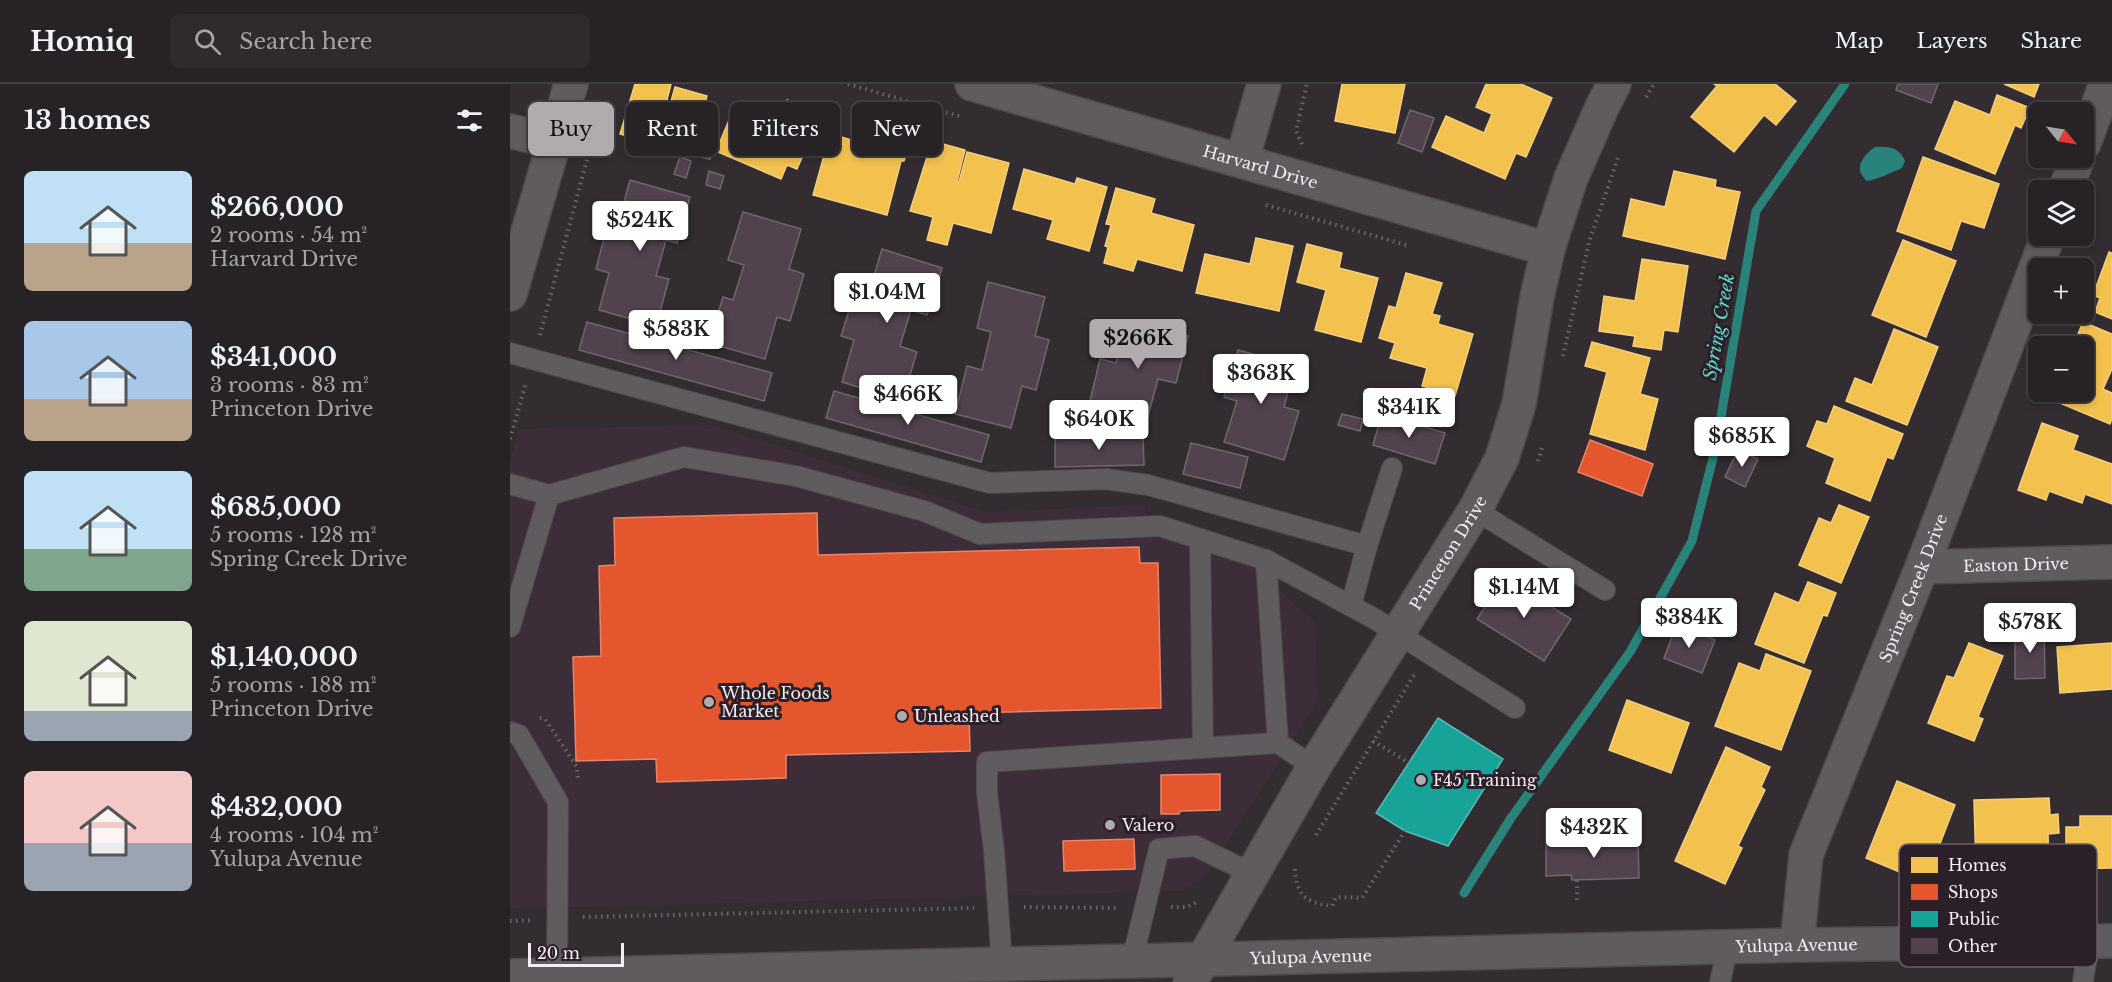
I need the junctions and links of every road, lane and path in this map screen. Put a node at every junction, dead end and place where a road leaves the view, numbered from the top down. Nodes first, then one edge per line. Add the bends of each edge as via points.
1 (571, 84) edge
2 (848, 84) edge
3 (972, 84) edge
4 (1264, 84) edge
5 (1307, 84) edge
6 (1614, 84) edge
7 (2106, 84) edge
8 (565, 102) edge
9 (2094, 116) edge
10 (963, 117) dead end
11 (510, 131) edge
12 (528, 136) edge
13 (1303, 146) dead end
14 (549, 156) edge
15 (588, 156) edge
16 (1242, 160) junction
17 (1263, 204) dead end
18 (2044, 246) edge
19 (1412, 247) dead end
20 (1548, 249) junction
21 (510, 294) edge
22 (510, 353) edge
23 (533, 359) junction
24 (510, 438) edge
25 (1392, 468) dead end
26 (510, 484) edge
27 (549, 495) junction
28 (1475, 510) junction
29 (1200, 539) junction
30 (1367, 546) junction
31 (1266, 560) junction
32 (2112, 562) edge
33 (1922, 567) junction
34 (1605, 590) dead end
35 (1351, 606) junction
36 (510, 627) edge
37 (1399, 635) junction
38 (1427, 653) junction
39 (1515, 708) dead end
40 (537, 718) dead end
41 (510, 732) edge
42 (1373, 741) junction
43 (1278, 743) junction
44 (1203, 747) junction
45 (1409, 763) dead end
46 (1314, 767) junction
47 (578, 784) dead end
48 (1405, 831) dead end
49 (1313, 840) dead end
50 (1301, 860) dead end
51 (1253, 874) junction
52 (1577, 880) dead end
53 (1577, 900) dead end
54 (1899, 944) edge
55 (1797, 945) junction
56 (1728, 947) junction
57 (1132, 961) junction
58 (1002, 964) junction
59 (2090, 967) edge
60 (1196, 970) edge
61 (880, 974) edge
62 (510, 976) edge
63 (557, 978) edge
64 (1720, 982) edge
65 (2083, 982) edge

1 - 8 street
2 - 10 path
3 - 16 street, Harvard Drive
4 - 16 street
5 - 13 path via 1296,131
6 - 20 street, Princeton Drive via 1571,178
7 - 9 street
11 - 12 street
14 - 21 street
15 - 23 path
16 - 20 street, Harvard Drive
17 - 19 path
18 - 33 street, Spring Creek Drive
20 - 28 street, Princeton Drive via 1519,404 1502,458
22 - 23 lane
23 - 24 path
23 - 30 lane via 990,483 1106,479 1148,486
25 - 30 lane
26 - 27 lane
27 - 29 lane via 684,457 796,476 924,511 980,534 1160,526
27 - 36 lane
28 - 34 lane
28 - 37 street, Princeton Drive
29 - 31 lane
29 - 44 lane
30 - 35 lane
31 - 35 lane
31 - 43 lane
32 - 33 street, Easton Drive
33 - 55 street, Spring Creek Drive via 1806,855
35 - 37 lane
37 - 38 lane
37 - 46 street, Princeton Drive
38 - 39 lane
38 - 42 path
40 - 47 path via 544,719 577,767
41 - 63 lane via 519,735 558,802
42 - 45 path
42 - 49 path
43 - 44 lane
43 - 46 lane
44 - 58 lane via 987,762
46 - 51 street, Princeton Drive
48 - 50 path via 1362,898 1336,897 1332,906 1314,904 1301,894 1296,882 1295,870
51 - 57 lane via 1195,846 1159,849
51 - 60 street, Princeton Drive
52 - 53 path
54 - 55 street, Yulupa Avenue
55 - 56 street, Yulupa Avenue
56 - 60 street, Yulupa Avenue
56 - 64 lane
57 - 58 street, Yulupa Avenue
57 - 60 street, Yulupa Avenue
58 - 61 street, Yulupa Avenue
59 - 65 lane
61 - 63 street, Yulupa Avenue
62 - 63 street, Yulupa Avenue

